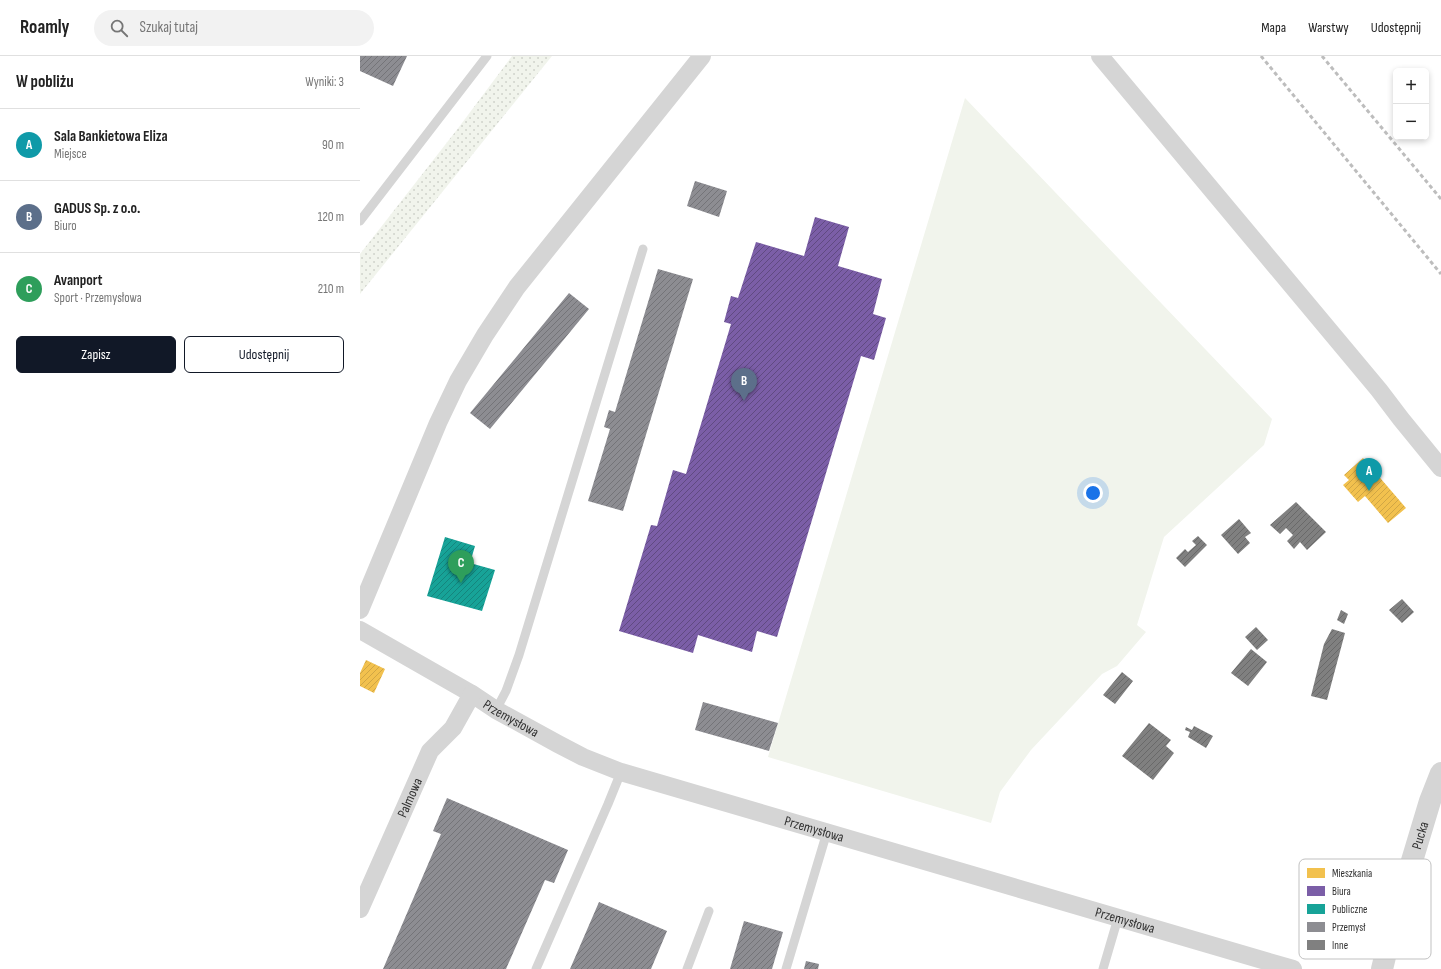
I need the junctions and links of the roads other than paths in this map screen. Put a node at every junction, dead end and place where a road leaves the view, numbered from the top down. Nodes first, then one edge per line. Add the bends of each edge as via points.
1 (487, 56) edge
2 (702, 56) edge
3 (1100, 56) edge
4 (360, 221) edge
5 (643, 249) dead end
6 (1441, 468) edge
7 (360, 610) edge
8 (360, 630) edge
9 (472, 694) junction
10 (496, 710) junction
11 (621, 772) junction
12 (1441, 773) edge
13 (827, 832) junction
14 (1413, 859) edge
15 (360, 909) edge
16 (709, 911) dead end
17 (1118, 918) junction
18 (536, 969) edge
19 (687, 969) edge
20 (786, 969) edge
21 (1103, 969) edge
22 (1293, 969) edge

1 - 4 lane
2 - 7 street via 522,282 485,335 458,381 438,423
3 - 6 street
5 - 10 lane via 519,655
8 - 9 street, Przemysłowa
9 - 10 street, Przemysłowa
9 - 15 street, Palmowa via 453,728 430,750
10 - 11 street, Przemysłowa via 584,757
11 - 13 street, Przemysłowa
11 - 18 lane
12 - 14 street, Pucka
13 - 17 street, Przemysłowa
13 - 20 lane
16 - 19 lane
17 - 21 lane
17 - 22 street, Przemysłowa

